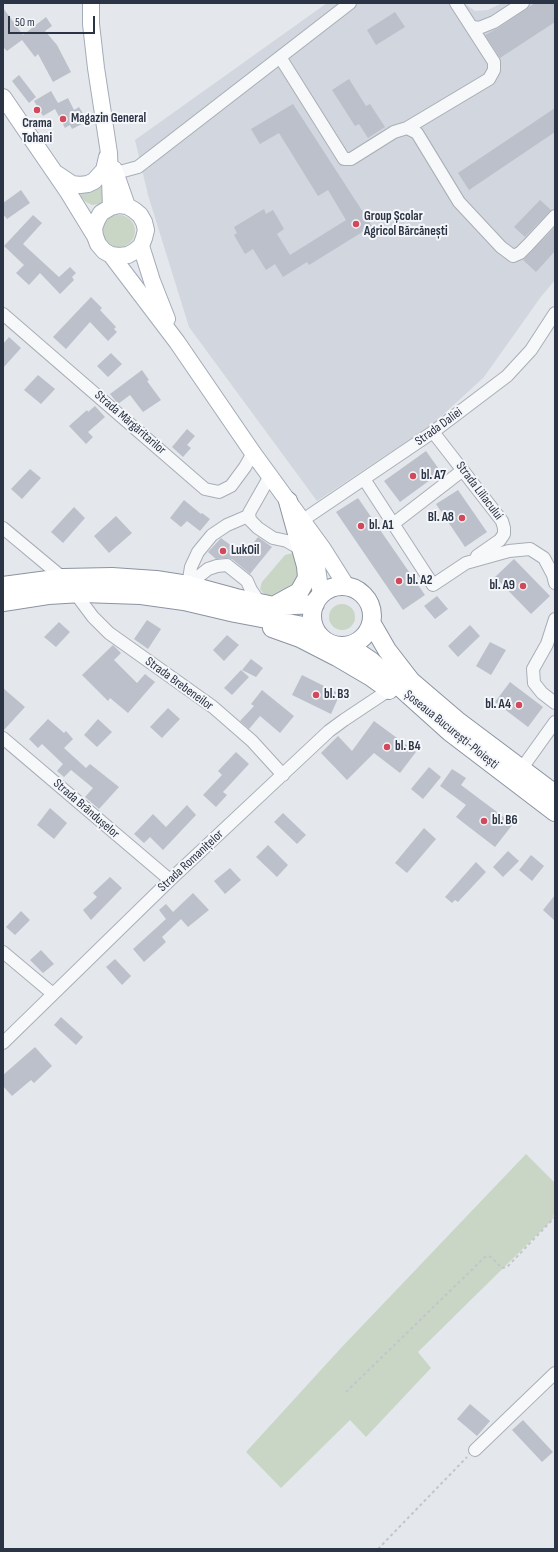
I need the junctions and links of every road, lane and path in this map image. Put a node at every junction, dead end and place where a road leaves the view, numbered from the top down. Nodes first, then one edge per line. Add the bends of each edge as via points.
1 (91, 3) edge
2 (350, 3) edge
3 (456, 3) edge
4 (523, 3) edge
5 (473, 28) junction
6 (280, 57) junction
7 (3, 98) edge
8 (407, 128) junction
9 (109, 153) junction
10 (52, 171) junction
11 (116, 173) junction
12 (68, 192) junction
13 (127, 206) junction
14 (106, 210) junction
15 (555, 216) edge
16 (95, 236) junction
17 (141, 246) junction
18 (111, 255) junction
19 (3, 314) edge
20 (554, 315) edge
21 (177, 342) junction
22 (433, 432) junction
23 (253, 453) junction
24 (463, 470) junction
25 (270, 476) junction
26 (364, 479) junction
27 (288, 501) junction
28 (248, 516) junction
29 (303, 520) junction
30 (393, 524) junction
31 (3, 528) edge
32 (302, 550) junction
33 (466, 564) junction
34 (63, 578) junction
35 (555, 583) edge
36 (188, 585) junction
37 (3, 586) edge
38 (348, 587) junction
39 (75, 594) junction
40 (318, 600) junction
41 (3, 602) edge
42 (268, 604) junction
43 (219, 609) junction
44 (555, 618) edge
45 (372, 624) junction
46 (314, 628) junction
47 (349, 646) junction
48 (389, 690) junction
49 (555, 703) edge
50 (555, 722) edge
51 (450, 732) junction
52 (3, 738) edge
53 (522, 768) junction
54 (283, 775) junction
55 (555, 794) edge
56 (555, 812) edge
57 (170, 880) junction
58 (3, 952) edge
59 (53, 994) junction
60 (3, 1043) edge
61 (555, 1217) edge
62 (555, 1373) edge
63 (346, 1392) dead end
64 (475, 1450) joint
65 (378, 1549) edge

1 - 9 main road via 96,68
2 - 6 street
3 - 5 street
4 - 5 street via 494,22
5 - 8 street via 494,62 494,70 489,79
6 - 8 street via 344,159 351,158 394,132
6 - 11 street via 138,166
7 - 10 main road
8 - 15 street via 417,133 459,202 501,247 513,256 520,253
9 - 10 main road via 104,170 88,184 72,184
9 - 11 main road
9 - 14 main road
10 - 12 main road
11 - 13 main road
12 - 14 main road via 91,211
12 - 16 main road
13 - 14 main road via 119,205
13 - 17 main road via 140,215 144,222 146,230
14 - 16 main road via 95,224
16 - 18 main road via 98,244
17 - 18 main road via 128,255
17 - 21 main road via 158,298
18 - 21 main road
19 - 23 street, Strada Mărgăritarilor via 205,489 219,492 231,486
20 - 22 street, Strada Daliei via 531,350 507,376
21 - 23 main road
22 - 24 street, Strada Liliacului
22 - 26 street, Strada Daliei
23 - 25 main road
24 - 30 street
24 - 33 street, Strada Liliacului via 502,521 504,528 500,540
25 - 27 main road
25 - 28 street
26 - 29 street, Strada Daliei
26 - 30 street
27 - 29 main road
27 - 32 highway
27 - 40 main road via 317,568
28 - 32 street via 258,528 273,538 287,541
28 - 36 street via 212,535 198,552 191,567
29 - 38 main road
30 - 33 street via 433,585
31 - 34 street
32 - 42 highway via 307,572 305,585 293,597
33 - 35 street via 509,551 530,549 544,558
34 - 36 highway via 112,577
34 - 37 highway
36 - 42 highway
36 - 42 street via 208,569 227,565 247,581 250,590
38 - 40 highway via 334,588
38 - 45 highway via 361,593 370,605 373,614
39 - 41 highway
39 - 43 highway via 141,595
39 - 54 street, Strada Brebeneilor via 110,633 213,707 252,741
40 - 42 highway
40 - 46 highway via 312,616
43 - 46 highway
43 - 48 highway via 300,638 337,657
44 - 49 street via 546,644 533,669 534,683
45 - 47 highway via 363,638
45 - 53 highway, Șoseaua București-Ploiești via 387,650 411,681 459,722
46 - 47 highway via 328,643 338,647
47 - 51 highway, Șoseaua București-Ploiești via 371,661
48 - 51 highway
48 - 54 street, Strada Romanițelor via 329,731
50 - 53 street
51 - 56 highway, Șoseaua București-Ploiești
52 - 57 street, Strada Brândușelor
53 - 55 highway, Șoseaua București-Ploiești
54 - 57 street, Strada Romanițelor
57 - 59 street, Strada Romanițelor
58 - 59 street
59 - 60 street, Strada Romanițelor
61 - 63 path via 507,1267 502,1268 491,1257 486,1256
62 - 64 street
64 - 65 path

